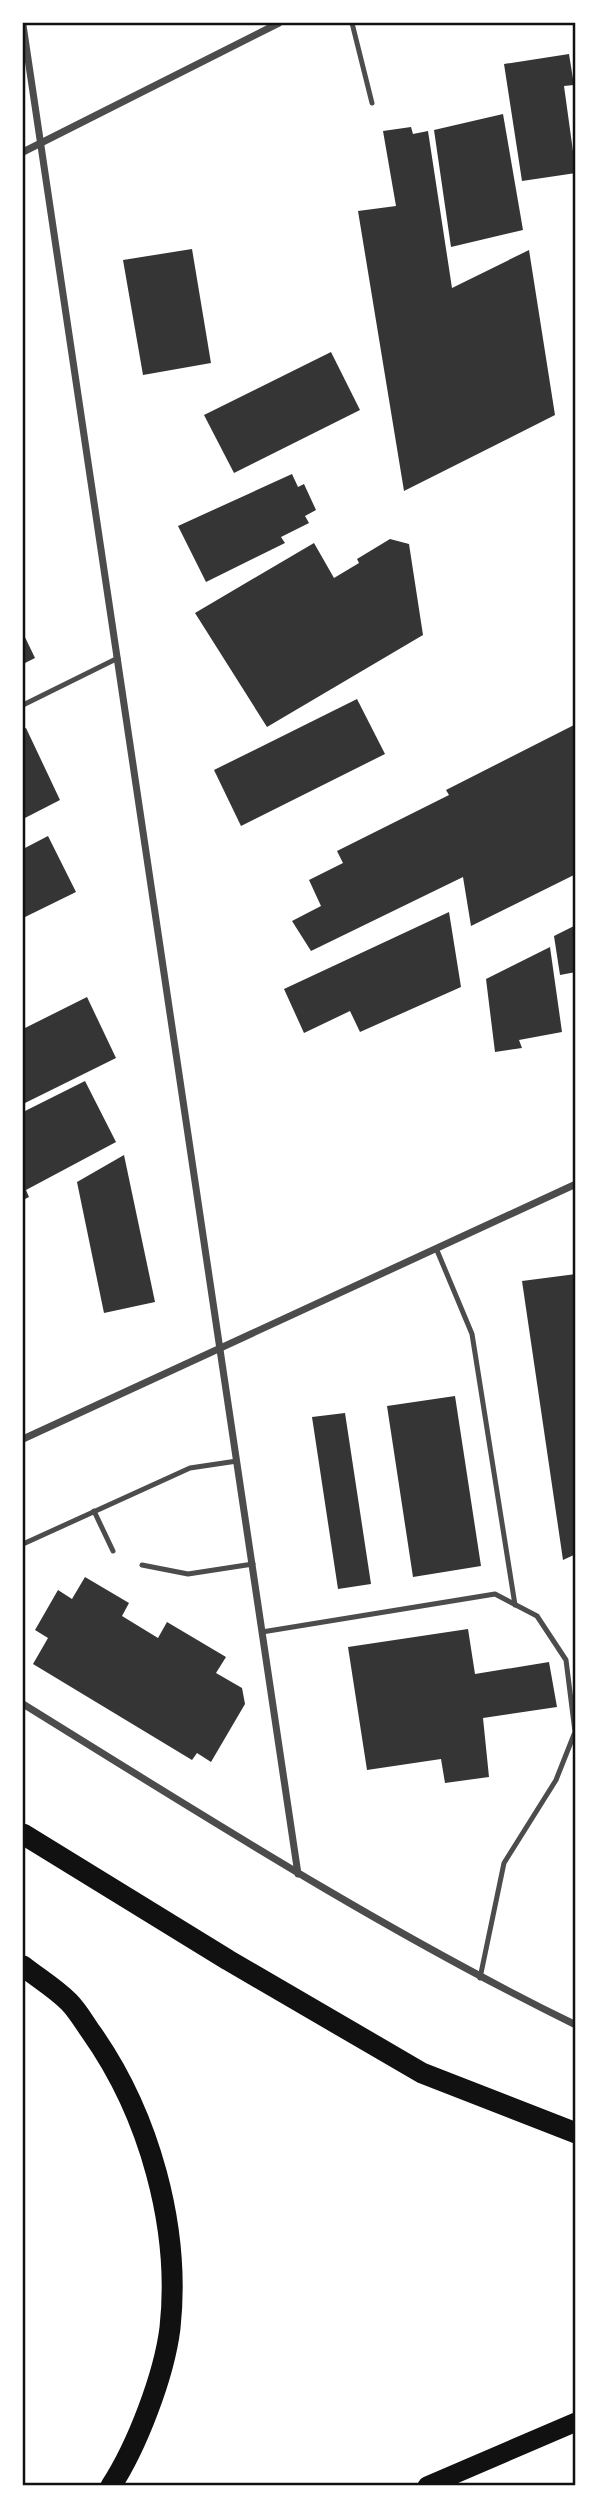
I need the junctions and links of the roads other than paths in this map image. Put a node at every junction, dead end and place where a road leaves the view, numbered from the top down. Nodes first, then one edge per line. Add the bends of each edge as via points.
1 (279, 23) edge
2 (352, 23) edge
3 (23, 25) edge
4 (372, 103) dead end
5 (41, 143) junction
6 (23, 152) edge
7 (118, 658) junction
8 (23, 705) edge
9 (576, 1184) edge
10 (436, 1248) junction
11 (220, 1349) junction
12 (23, 1439) edge
13 (237, 1461) junction
14 (94, 1511) junction
15 (23, 1544) edge
16 (113, 1551) dead end
17 (253, 1564) junction
18 (142, 1565) dead end
19 (515, 1605) junction
20 (262, 1632) junction
21 (23, 1704) edge
22 (23, 1834) edge
23 (298, 1874) junction
24 (23, 1966) edge
25 (480, 1978) junction
26 (576, 2025) edge
27 (576, 2133) edge
28 (576, 2422) edge
29 (116, 2479) edge
30 (427, 2486) edge

1 - 5 street
2 - 4 lane
3 - 5 street
5 - 6 street
5 - 7 street
7 - 8 lane
7 - 11 street
9 - 10 street
10 - 11 street
10 - 19 lane via 472,1334
11 - 12 street
11 - 13 street
13 - 14 lane via 190,1468
13 - 17 street
14 - 15 lane
14 - 16 lane
17 - 18 lane via 188,1574
17 - 20 street
19 - 20 lane via 495,1594
19 - 25 lane via 537,1616 566,1660 575,1732 556,1780 504,1863
20 - 23 street
21 - 23 street
22 - 27 highway via 422,2073
23 - 25 street
24 - 29 highway via 70,2003 111,2061 138,2118 163,2200 172,2270 170,2330 154,2393
25 - 26 street
28 - 30 highway

